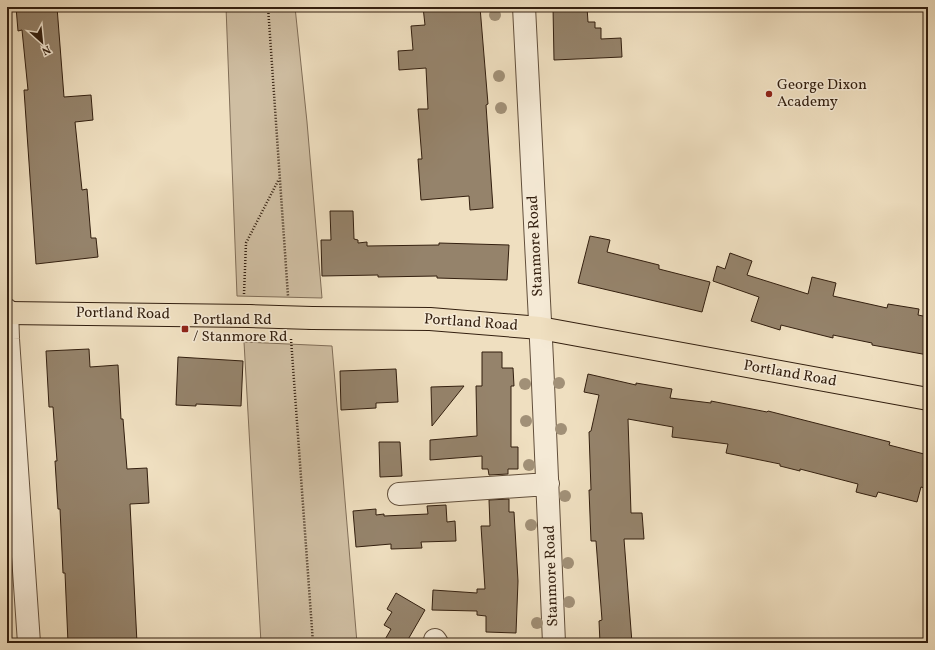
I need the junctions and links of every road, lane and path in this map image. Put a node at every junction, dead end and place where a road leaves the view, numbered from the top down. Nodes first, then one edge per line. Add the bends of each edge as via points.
1 (524, 7) edge
2 (279, 179) dead end
3 (7, 312) edge
4 (246, 316) junction
5 (540, 328) junction
6 (928, 399) edge
7 (548, 484) junction
8 (399, 494) dead end
9 (29, 643) edge
10 (554, 643) edge

1 - 5 street, Stanmore Road
2 - 4 path via 246,243
3 - 4 main road, Portland Road
3 - 9 street
4 - 5 main road, Portland Road, bridge via 430,319
5 - 6 main road, Portland Road
5 - 7 street, Stanmore Road
7 - 8 street
7 - 10 street, Stanmore Road

